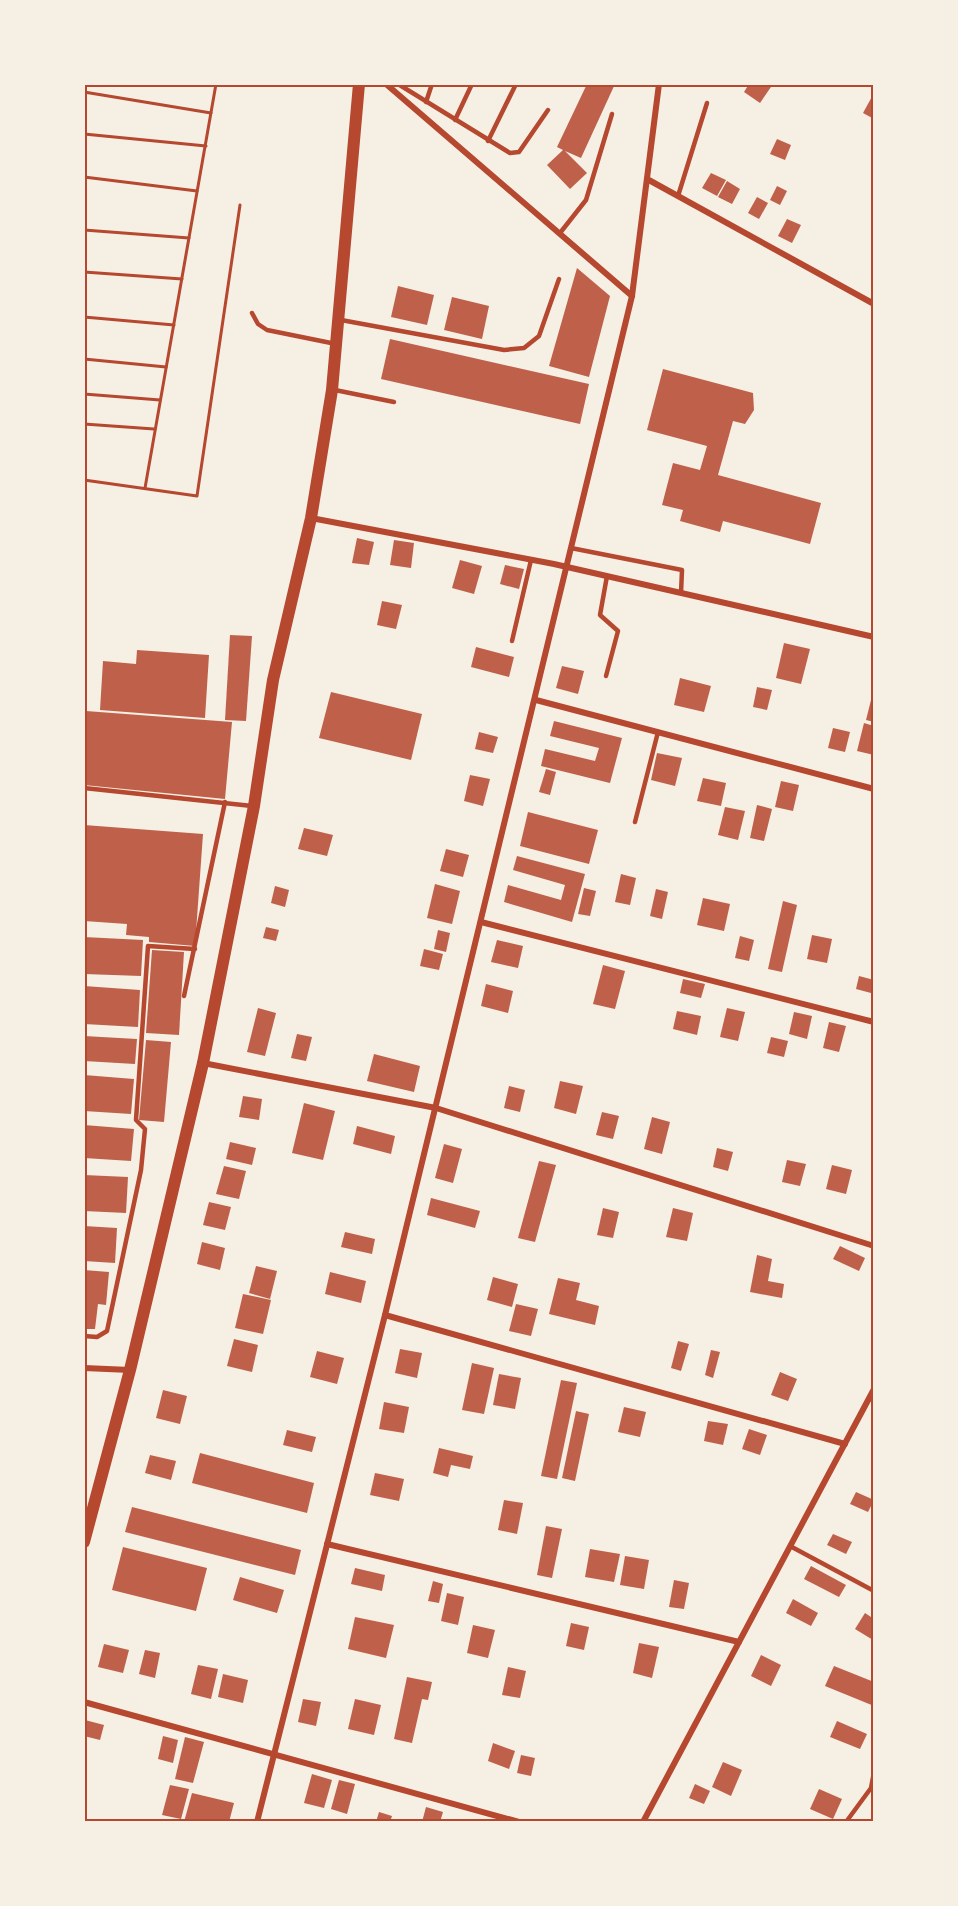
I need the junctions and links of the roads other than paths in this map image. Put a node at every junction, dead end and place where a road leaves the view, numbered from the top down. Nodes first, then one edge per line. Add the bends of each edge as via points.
1 (359, 84) edge
2 (386, 84) edge
3 (397, 84) edge
4 (432, 84) edge
5 (472, 84) edge
6 (516, 84) edge
7 (659, 84) edge
8 (396, 93) junction
9 (426, 102) junction
10 (707, 103) dead end
11 (548, 110) dead end
12 (612, 114) dead end
13 (455, 120) junction
14 (489, 141) junction
15 (647, 179) junction
16 (678, 196) junction
17 (560, 233) junction
18 (560, 279) dead end
19 (632, 296) junction
20 (874, 304) edge
21 (252, 313) dead end
22 (338, 319) junction
23 (336, 344) junction
24 (332, 390) junction
25 (393, 402) dead end
26 (311, 518) junction
27 (571, 548) junction
28 (531, 560) junction
29 (566, 566) junction
30 (607, 576) junction
31 (681, 593) junction
32 (874, 637) edge
33 (512, 641) dead end
34 (606, 676) dead end
35 (536, 700) junction
36 (658, 732) junction
37 (84, 788) edge
38 (874, 789) edge
39 (225, 802) junction
40 (254, 806) junction
41 (635, 822) dead end
42 (481, 922) junction
43 (195, 949) junction
44 (184, 996) dead end
45 (874, 1022) edge
46 (203, 1063) junction
47 (436, 1108) junction
48 (874, 1246) edge
49 (385, 1315) junction
50 (84, 1336) edge
51 (84, 1368) edge
52 (130, 1370) junction
53 (874, 1389) edge
54 (845, 1444) junction
55 (84, 1542) edge
56 (327, 1544) junction
57 (790, 1546) junction
58 (874, 1591) edge
59 (739, 1642) junction
60 (84, 1702) edge
61 (274, 1755) junction
62 (874, 1772) edge
63 (257, 1822) edge
64 (519, 1822) edge
65 (643, 1822) edge
66 (846, 1822) edge

1 - 22 main road
2 - 8 street
3 - 8 lane
3 - 9 lane
4 - 9 lane
5 - 13 lane
6 - 14 lane
7 - 15 street
8 - 17 street
9 - 13 lane
10 - 16 lane
11 - 14 lane via 519,152 510,153
12 - 17 lane via 586,200
13 - 14 lane
15 - 16 street
15 - 19 street
16 - 20 street
17 - 19 street
18 - 22 lane via 539,336 524,348 504,350
19 - 27 street
21 - 23 lane via 267,330
22 - 23 main road
23 - 24 main road
24 - 25 lane
24 - 26 main road
26 - 28 street
26 - 40 main road via 273,680
27 - 29 street
27 - 31 lane via 682,570
28 - 29 street
28 - 33 lane
29 - 30 street
29 - 35 street
30 - 31 street
30 - 34 lane via 600,615 618,631
31 - 32 street
35 - 36 street
35 - 42 street
36 - 38 street
36 - 41 lane
37 - 39 lane
39 - 40 lane
39 - 43 lane
40 - 46 main road
42 - 45 street
42 - 47 street
43 - 44 lane
43 - 50 lane via 148,946 136,1120 145,1129 141,1170 107,1331 97,1337
46 - 47 street
46 - 52 main road
47 - 48 street
47 - 49 street
49 - 54 street
49 - 56 street
51 - 52 street
52 - 55 main road
53 - 54 street
54 - 57 street
56 - 59 street
56 - 61 street
57 - 58 lane
57 - 59 street
59 - 65 street
60 - 61 street
61 - 63 street
61 - 64 street
62 - 66 lane via 872,1788

